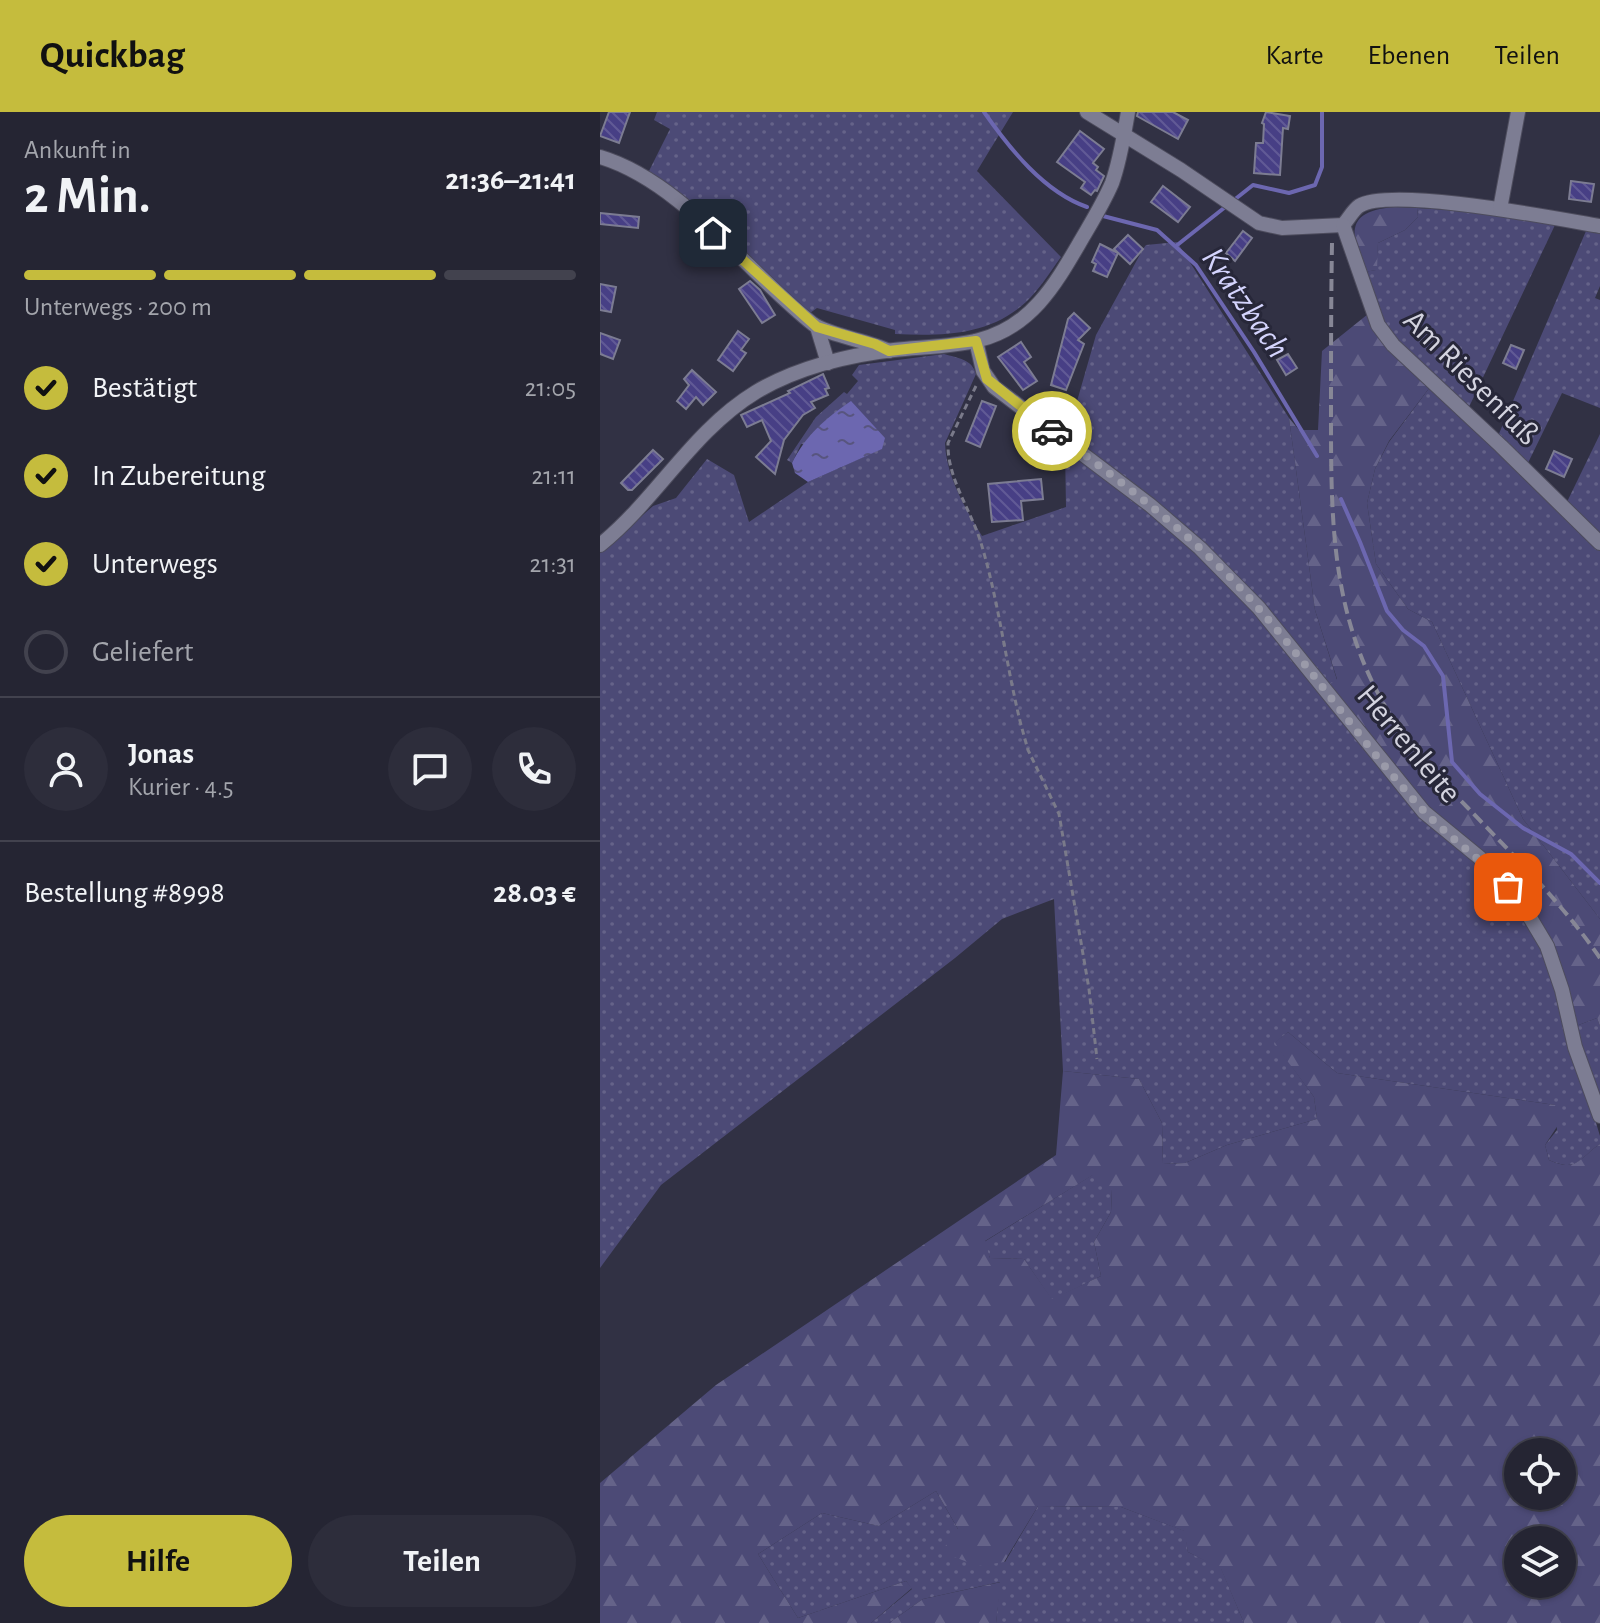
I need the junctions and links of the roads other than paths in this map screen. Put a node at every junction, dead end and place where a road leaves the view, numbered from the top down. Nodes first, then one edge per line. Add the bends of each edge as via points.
1 (1087, 112) edge
2 (1128, 112) edge
3 (1518, 112) edge
4 (1124, 136) junction
5 (600, 157) edge
6 (1500, 209) junction
7 (1343, 225) junction
8 (1600, 226) edge
9 (817, 327) junction
10 (976, 341) junction
11 (889, 351) junction
12 (828, 363) junction
13 (1600, 543) edge
14 (600, 545) edge
15 (1600, 1116) edge

1 - 4 street
2 - 4 street
3 - 6 street
4 - 7 street via 1259,223 1282,228
4 - 10 street via 1105,197 1054,286 1024,319
5 - 9 street via 647,180 699,218
6 - 7 street via 1374,202 1358,206
6 - 8 street
7 - 13 street, Am Riesenfuß via 1378,325 1393,345
9 - 11 street
9 - 12 street
10 - 11 street
10 - 15 street, Herrenleite via 983,371 994,387 1200,548 1259,608 1424,812 1519,899 1547,946
11 - 12 street
12 - 14 street via 776,382 720,418

